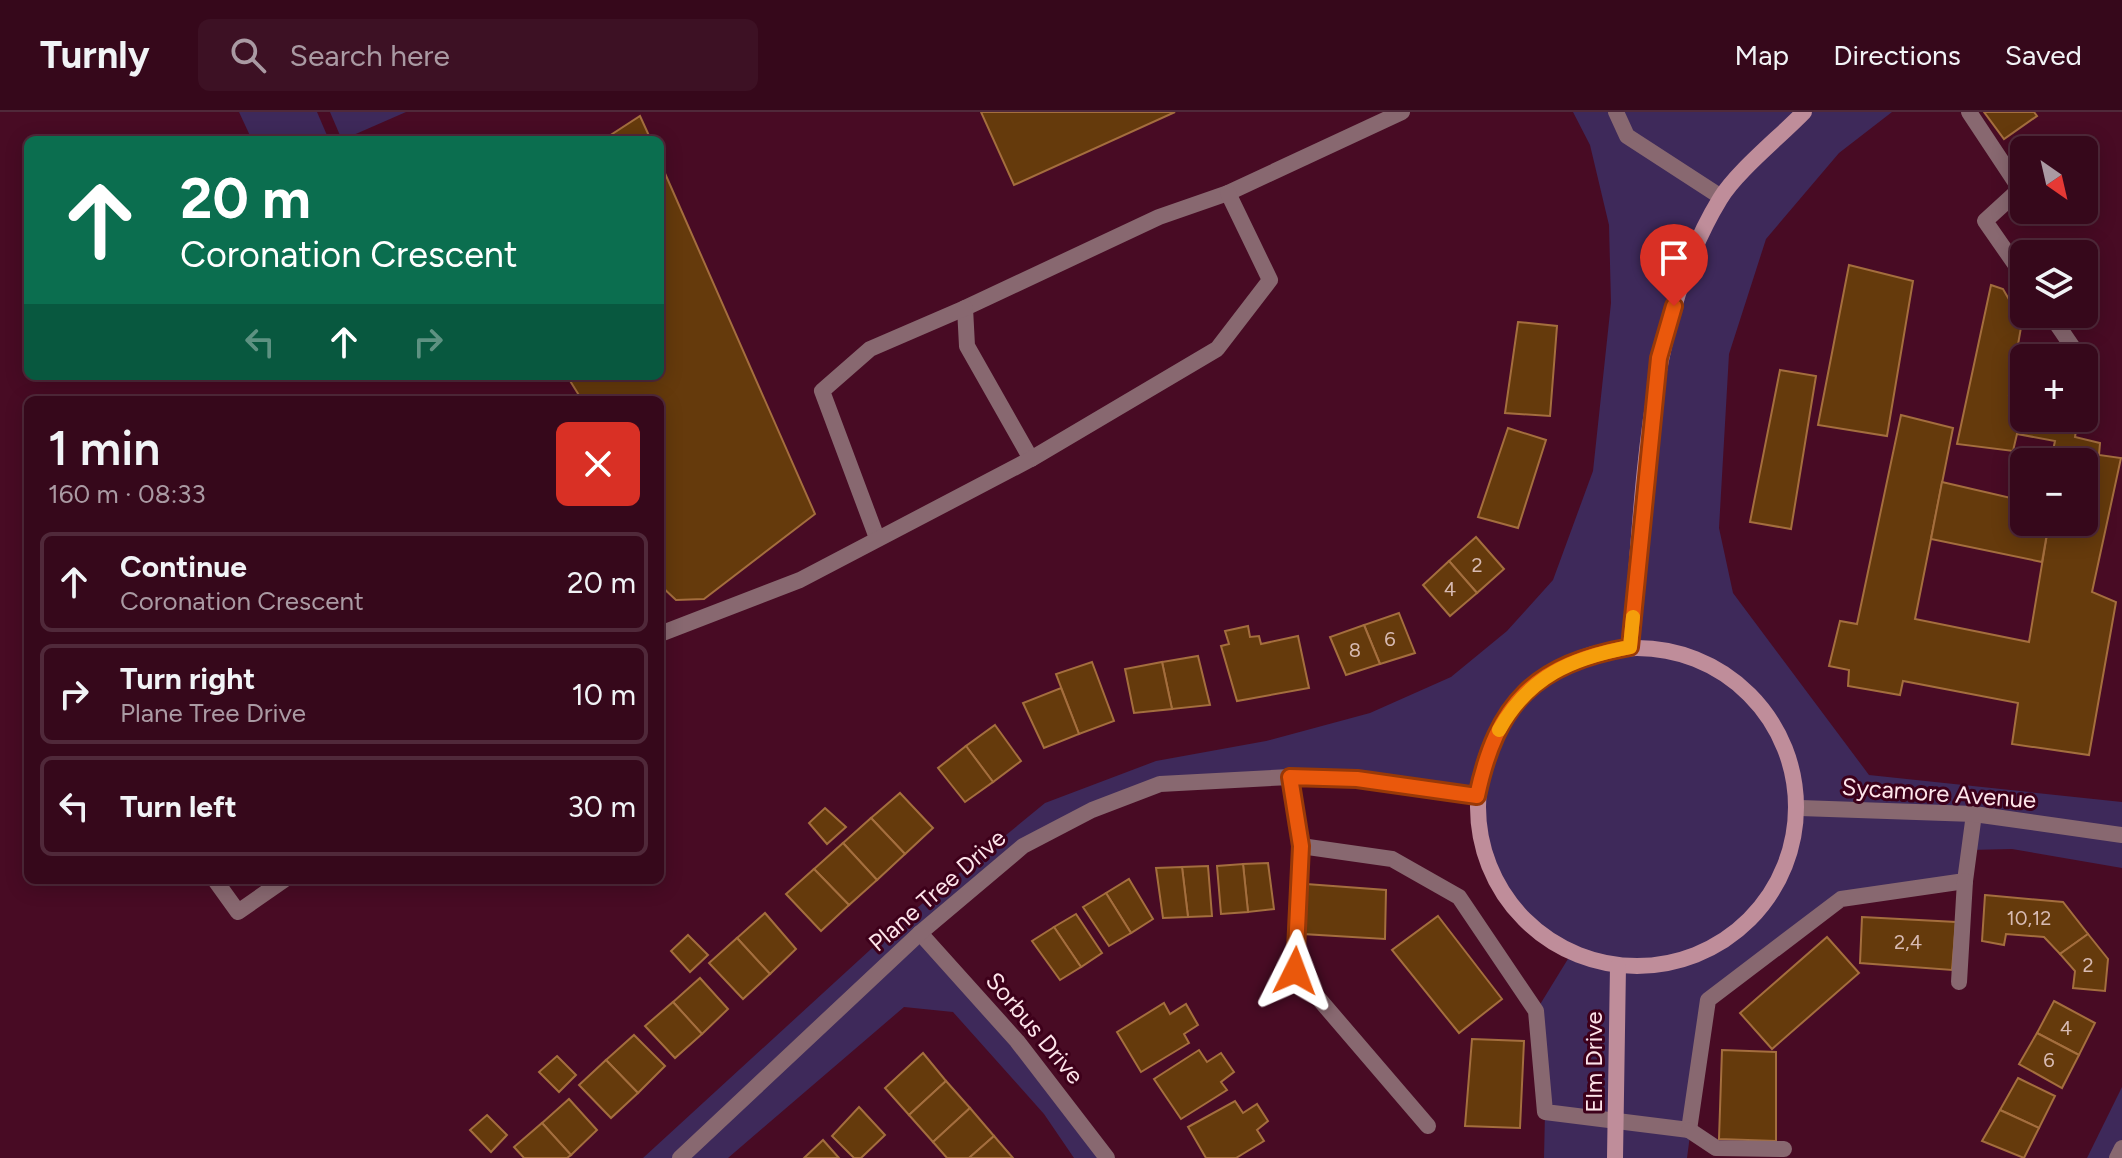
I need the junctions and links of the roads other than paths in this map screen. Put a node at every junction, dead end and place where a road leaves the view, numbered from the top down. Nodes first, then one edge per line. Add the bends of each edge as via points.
1 (1402, 112) edge
2 (1616, 112) edge
3 (1804, 112) edge
4 (1969, 112) edge
5 (1228, 193) junction
6 (1721, 197) junction
7 (2010, 257) edge
8 (965, 308) junction
9 (1031, 459) junction
10 (877, 538) junction
11 (664, 632) edge
12 (1630, 647) junction
13 (1290, 777) junction
14 (1477, 796) junction
15 (1800, 808) junction
16 (1974, 814) junction
17 (2122, 835) edge
18 (1301, 846) junction
19 (1965, 881) junction
20 (218, 884) edge
21 (278, 884) edge
22 (920, 933) junction
23 (1618, 966) junction
24 (1959, 982) dead end
25 (1617, 1120) junction
26 (1428, 1126) dead end
27 (1689, 1130) junction
28 (2122, 1148) edge
29 (1784, 1149) dead end
30 (680, 1158) edge
31 (1107, 1158) edge
32 (1615, 1158) edge
33 (2117, 1158) edge

1 - 5 street
2 - 6 street via 1627,136
3 - 6 street
4 - 7 street via 2020,189 1985,221
5 - 8 street via 1159,217
5 - 9 street via 1270,280 1217,349
6 - 12 street via 1682,279 1659,358
8 - 9 street via 967,346
8 - 10 street via 870,349 822,391
9 - 10 street
10 - 11 street via 800,580
12 - 14 street via 1584,656 1543,677 1510,710 1487,750
12 - 15 street via 1679,652 1725,672 1762,705 1787,748
13 - 14 street, Plane Tree Drive via 1357,779
13 - 18 street
13 - 22 street, Plane Tree Drive via 1160,784 1092,810 1023,846
14 - 23 street via 1481,844 1499,889 1530,927 1571,954
15 - 16 street, Sycamore Avenue
15 - 23 street via 1794,843 1777,887 1748,924 1709,950 1665,965
16 - 17 street, Sycamore Avenue
16 - 19 street
18 - 25 street via 1392,859 1459,897 1536,1011 1545,1112
18 - 26 street via 1295,971
19 - 24 street
19 - 27 street via 1841,899 1708,1000
20 - 21 street via 238,912
22 - 30 street, Plane Tree Drive
22 - 31 street, Sorbus Drive via 1017,1041
23 - 25 street, Elm Drive
25 - 27 street
25 - 32 street, Elm Drive
27 - 29 street via 1716,1148
28 - 33 street

